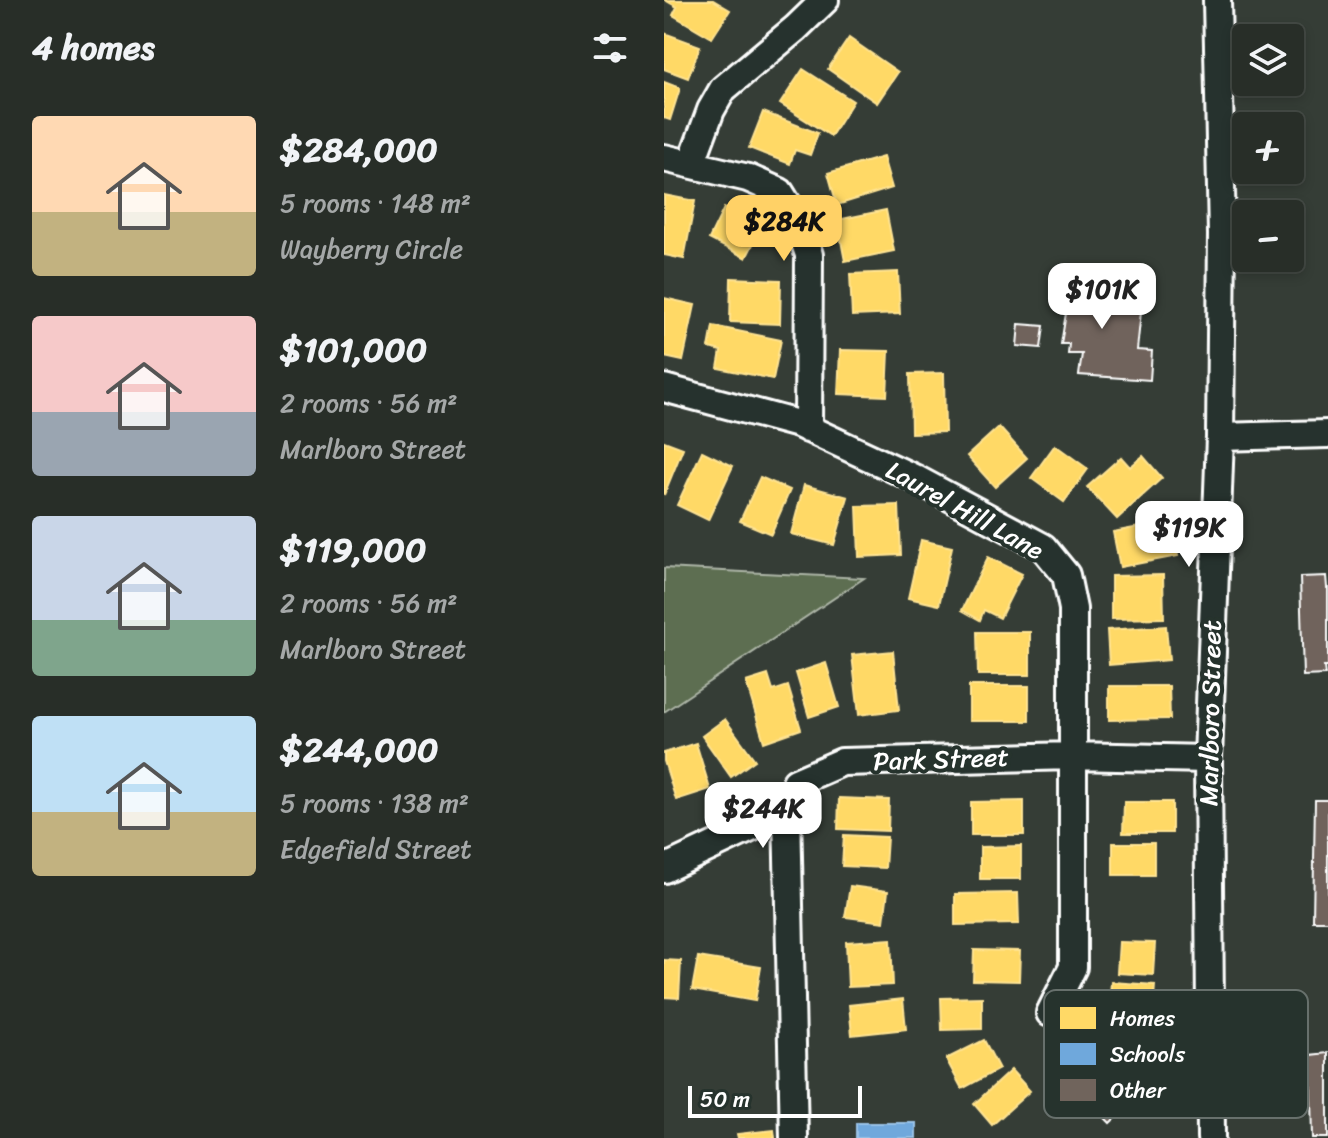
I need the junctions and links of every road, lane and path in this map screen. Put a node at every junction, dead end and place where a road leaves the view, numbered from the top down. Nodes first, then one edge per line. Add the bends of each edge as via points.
1 (825, 0) edge
2 (1217, 0) edge
3 (664, 158) edge
4 (691, 164) junction
5 (664, 388) edge
6 (808, 429) junction
7 (1328, 434) edge
8 (1220, 437) junction
9 (1072, 756) junction
10 (1208, 759) junction
11 (787, 811) junction
12 (664, 869) edge
13 (1062, 990) edge
14 (1210, 990) edge
15 (1211, 1118) edge
16 (794, 1138) edge
17 (1211, 1138) edge

1 - 4 street via 723,89
2 - 8 street, Marlboro Street
3 - 4 street
4 - 6 street via 780,192 798,221 809,255
5 - 6 street, Laurel Hill Lane
6 - 9 street, Laurel Hill Lane via 1043,547 1058,565 1066,575 1073,609
7 - 8 street
8 - 10 street, Marlboro Street
9 - 10 street, Park Street
9 - 11 street, Park Street via 842,762 796,782
9 - 13 street, Laurel Hill Lane via 1073,967
10 - 14 street, Marlboro Street
11 - 12 street
11 - 16 street
15 - 17 street, Marlboro Street

